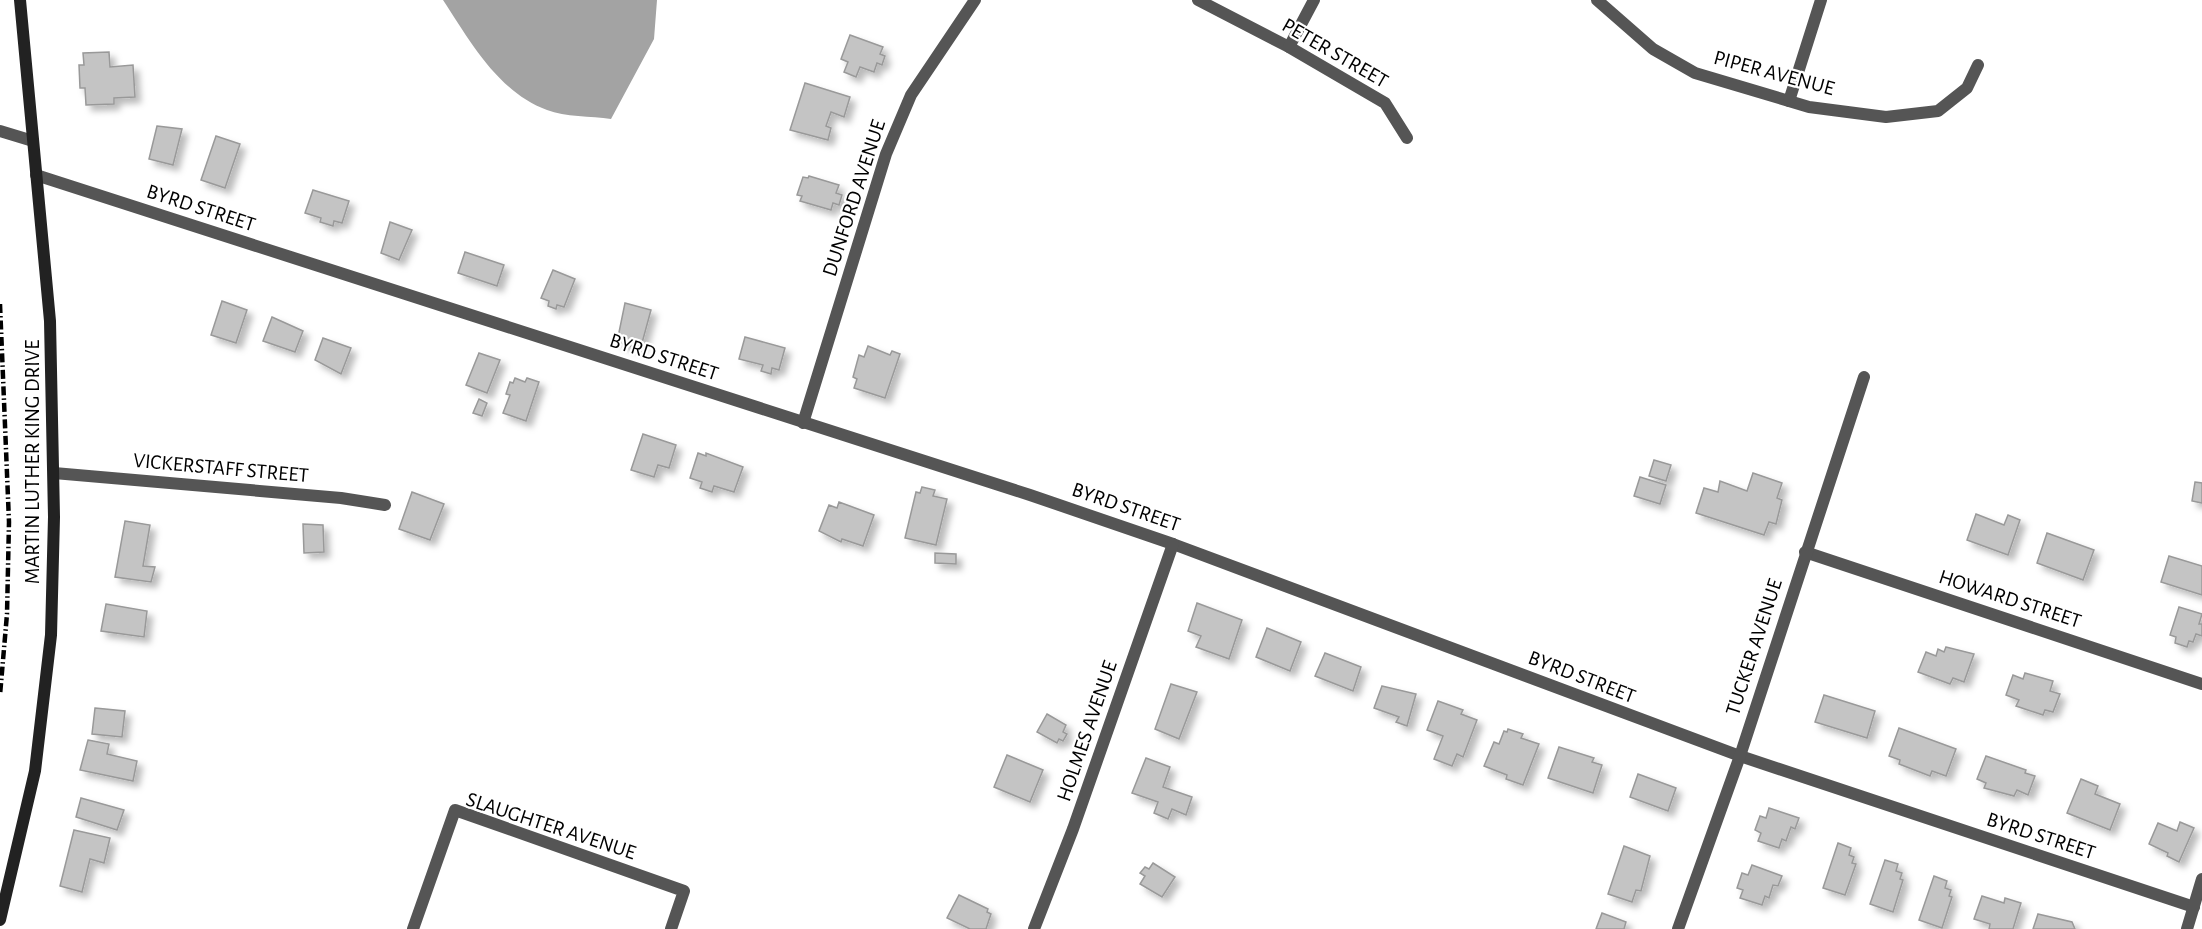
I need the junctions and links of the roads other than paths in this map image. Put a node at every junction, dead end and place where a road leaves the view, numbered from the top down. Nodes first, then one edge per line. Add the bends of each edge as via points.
1 (20, 0) edge
2 (975, 0) edge
3 (1198, 0) edge
4 (1314, 0) edge
5 (1597, 0) edge
6 (1821, 0) edge
7 (1289, 47) junction
8 (1978, 65) dead end
9 (1789, 101) junction
10 (0, 131) edge
11 (1407, 138) dead end
12 (33, 141) junction
13 (36, 175) junction
14 (1864, 377) dead end
15 (803, 423) junction
16 (54, 473) junction
17 (385, 505) dead end
18 (1173, 544) junction
19 (1805, 552) junction
20 (2202, 684) edge
21 (1740, 756) junction
22 (2202, 879) edge
23 (2194, 907) junction
24 (0, 920) edge
25 (413, 929) edge
26 (671, 929) edge
27 (1034, 929) edge
28 (1678, 929) edge
29 (2187, 929) edge

1 - 12 main road, MARTIN LUTHER KING DRIVE
2 - 15 street, DUNFORD AVENUE via 911,95 886,154
3 - 7 street, PETER STREET
4 - 7 street
5 - 9 street, PIPER AVENUE via 1653,49 1695,73
6 - 9 street
7 - 11 street, PETER STREET via 1385,103
8 - 9 street, PIPER AVENUE via 1967,88 1938,111 1886,117
10 - 12 street
12 - 13 main road, MARTIN LUTHER KING DRIVE
13 - 15 street, BYRD STREET
13 - 16 main road, MARTIN LUTHER KING DRIVE via 50,321
14 - 19 street, TUCKER AVENUE
15 - 18 street, BYRD STREET
16 - 17 street, VICKERSTAFF STREET
16 - 24 main road, MARTIN LUTHER KING DRIVE via 51,635 35,771
18 - 21 street, BYRD STREET
18 - 27 street, HOLMES AVENUE
19 - 20 street, HOWARD STREET
19 - 21 street, TUCKER AVENUE
21 - 23 street, BYRD STREET
21 - 28 street, TUCKER AVENUE
22 - 23 street
23 - 29 street
25 - 26 street, SLAUGHTER AVENUE via 455,810 684,891

